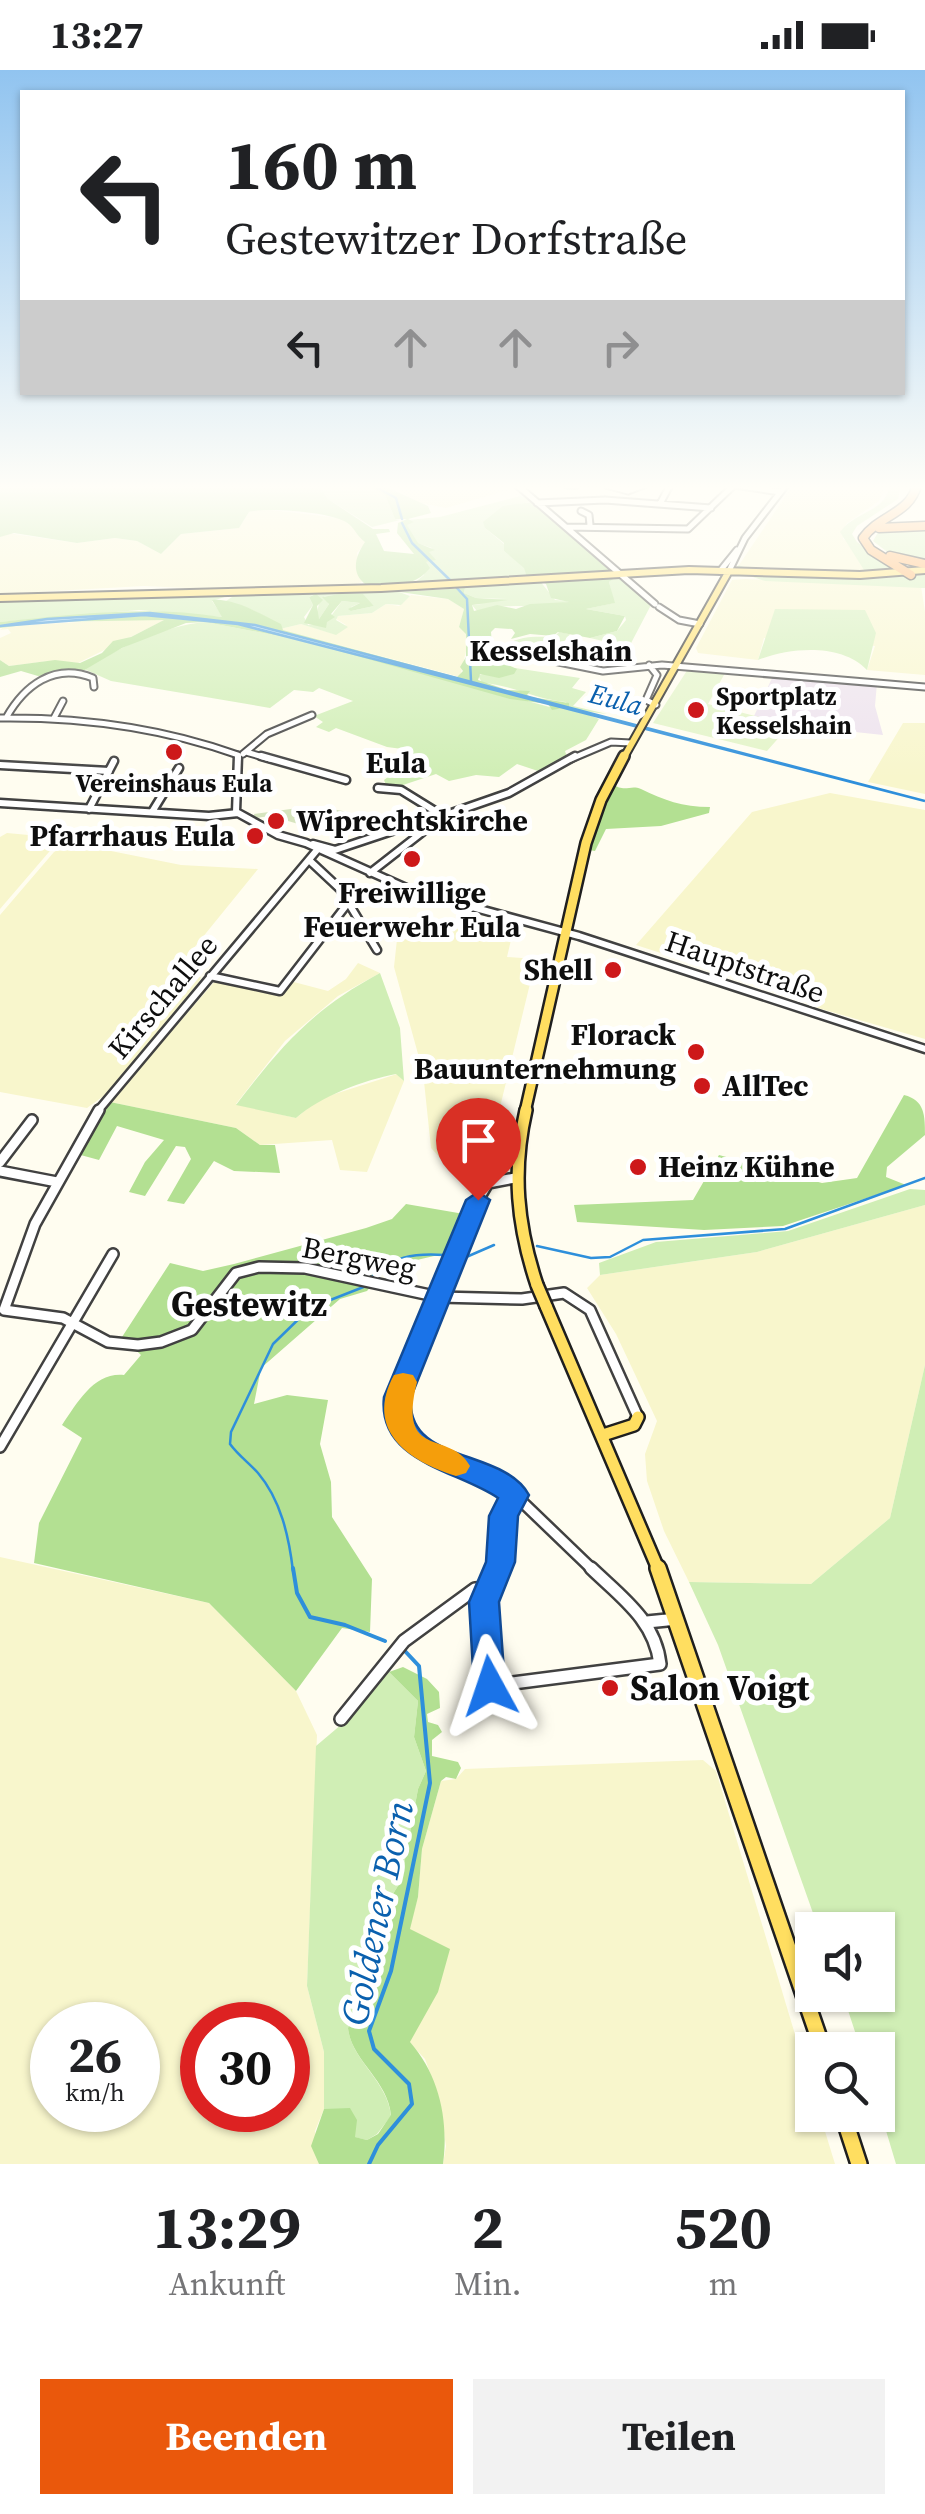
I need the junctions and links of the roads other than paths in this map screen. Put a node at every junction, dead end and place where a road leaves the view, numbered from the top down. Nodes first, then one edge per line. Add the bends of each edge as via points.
1 (475, 583) edge
2 (631, 583) edge
3 (719, 583) edge
4 (0, 598) edge
5 (700, 624) junction
6 (529, 656) dead end
7 (649, 665) junction
8 (677, 667) junction
9 (94, 687) dead end
10 (925, 687) edge
11 (62, 700) dead end
12 (656, 705) junction
13 (312, 715) dead end
14 (3, 718) edge
15 (54, 718) junction
16 (631, 743) junction
17 (242, 754) junction
18 (114, 761) dead end
19 (3, 766) edge
20 (179, 768) dead end
21 (109, 771) junction
22 (0, 777) edge
23 (346, 780) dead end
24 (378, 788) dead end
25 (0, 804) edge
26 (89, 809) junction
27 (152, 812) junction
28 (236, 812) junction
29 (442, 815) junction
30 (314, 848) junction
31 (308, 860) junction
32 (382, 864) junction
33 (355, 866) junction
34 (370, 873) junction
35 (348, 902) junction
36 (564, 932) junction
37 (376, 950) dead end
38 (210, 976) junction
39 (925, 1049) edge
40 (32, 1120) dead end
41 (0, 1162) edge
42 (0, 1171) edge
43 (515, 1178) junction
44 (57, 1182) junction
45 (112, 1254) dead end
46 (440, 1296) junction
47 (4, 1310) joint
48 (71, 1322) junction
49 (638, 1417) joint
50 (603, 1435) junction
51 (0, 1447) edge
52 (515, 1495) junction
53 (488, 1588) junction
54 (677, 1618) junction
55 (647, 1622) junction
56 (341, 1719) dead end
57 (817, 2032) edge
58 (849, 2132) edge
59 (859, 2164) edge

1 - 4 main road
2 - 5 street via 679,620
3 - 5 main road
5 - 8 main road
6 - 7 street via 603,671
7 - 8 street
7 - 12 street via 657,675 646,700
8 - 10 street
8 - 12 main road
9 - 14 street via 94,678 82,673 37,677
11 - 15 street
12 - 16 main road
13 - 17 street via 267,734
14 - 15 street
15 - 17 street via 142,726
16 - 29 street via 592,747 509,793
16 - 36 main road via 596,809
17 - 23 street
17 - 28 street
18 - 21 street
19 - 21 street
19 - 22 street
20 - 27 street
21 - 26 street
24 - 29 street via 401,790
25 - 26 street
26 - 27 street
27 - 28 street
28 - 30 street, Hauptstraße
29 - 30 street via 335,850
29 - 32 street
30 - 31 street, Kirschallee
30 - 33 street, Hauptstraße
31 - 35 street
31 - 38 street, Kirschallee
32 - 33 street
32 - 34 street
33 - 34 street, Hauptstraße
34 - 36 street, Hauptstraße
35 - 37 street
35 - 38 street via 280,991
36 - 39 street, Hauptstraße
36 - 43 main road
38 - 44 street, Kirschallee via 89,1122
40 - 41 street
42 - 44 street
43 - 46 street via 488,1182
43 - 50 main road, bridge via 523,1242 537,1285
44 - 47 street, Kirschallee
45 - 48 street
46 - 48 street, Bergweg via 258,1266 236,1272 201,1323 162,1342 108,1342
46 - 49 street, Bergweg via 564,1293 590,1310
46 - 52 street via 396,1412 420,1449
47 - 48 street, Bergweg
48 - 51 street
49 - 50 main road via 634,1426
50 - 54 main road
52 - 53 street via 503,1516 501,1562
52 - 55 street
53 - 55 street via 483,1610 490,1686 660,1664
53 - 56 street via 475,1588 404,1641
54 - 55 street
54 - 57 main road
58 - 59 main road

